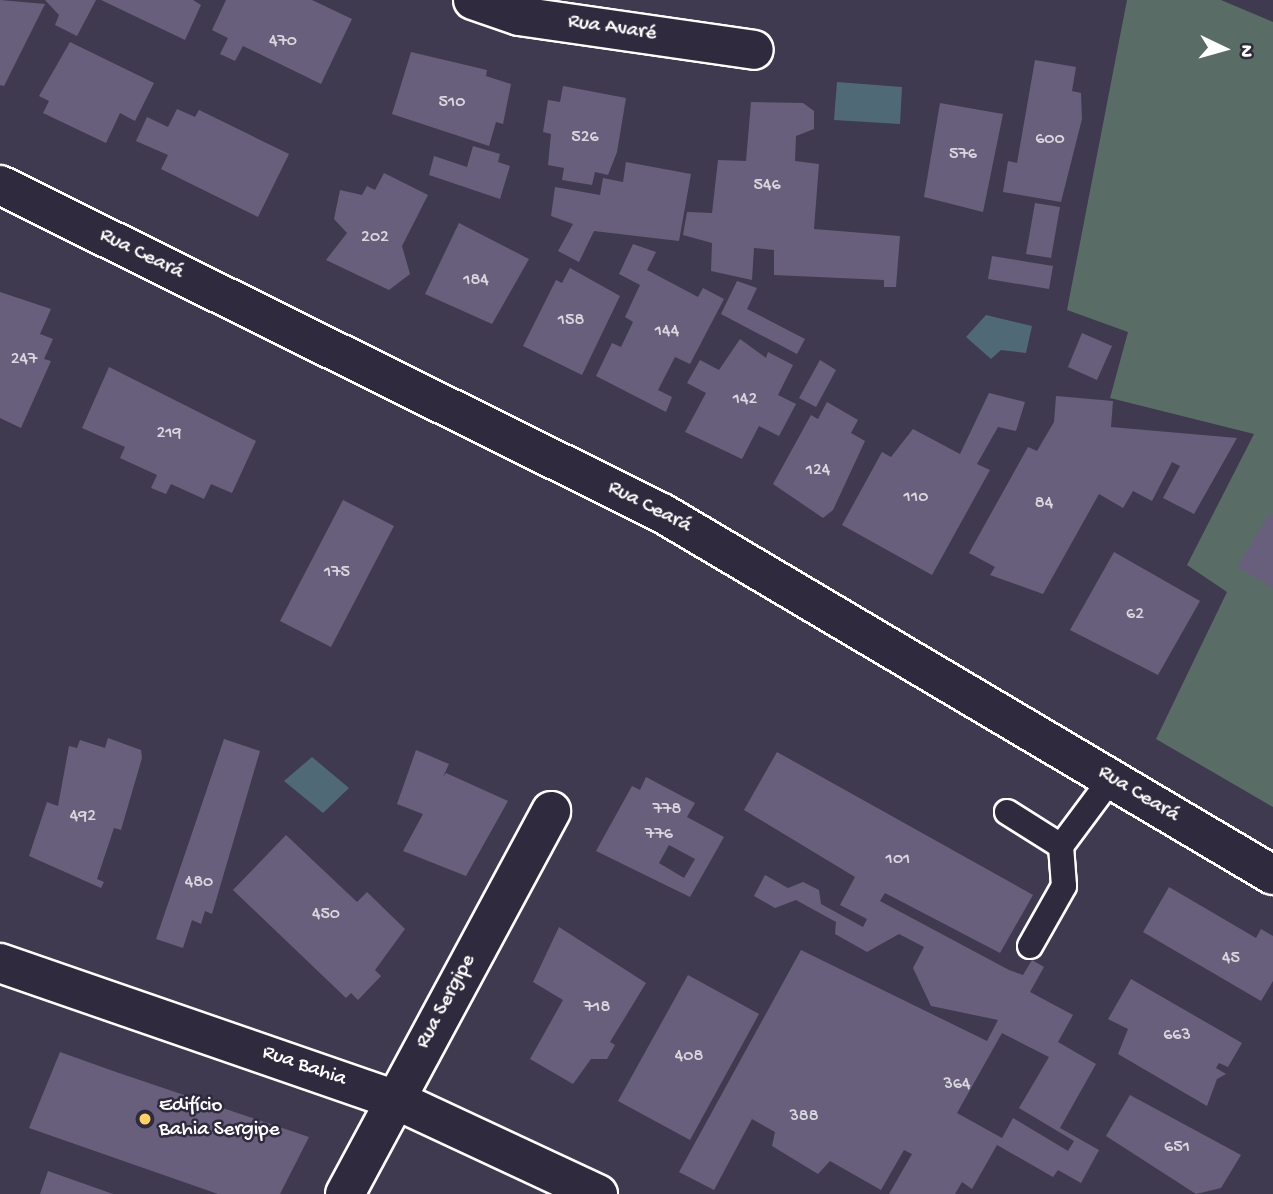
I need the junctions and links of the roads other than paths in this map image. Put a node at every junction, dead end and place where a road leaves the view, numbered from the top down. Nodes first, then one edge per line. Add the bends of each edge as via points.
1 (473, 0) edge
2 (754, 50) dead end
3 (0, 185) edge
4 (1111, 779) junction
5 (551, 811) dead end
6 (1007, 812) dead end
7 (1061, 846) junction
8 (1273, 875) edge
9 (1030, 946) dead end
10 (0, 963) edge
11 (396, 1100) junction
12 (345, 1194) edge
13 (598, 1194) edge

1 - 2 street, Rua Avaré via 519,16
3 - 4 street, Rua Ceará via 662,513
4 - 7 lane
4 - 8 street, Rua Ceará
5 - 11 street, Rua Sergipe
6 - 7 lane
7 - 9 lane via 1064,886
10 - 11 street, Rua Bahia
11 - 12 street, Rua Sergipe
11 - 13 street, Rua Bahia

